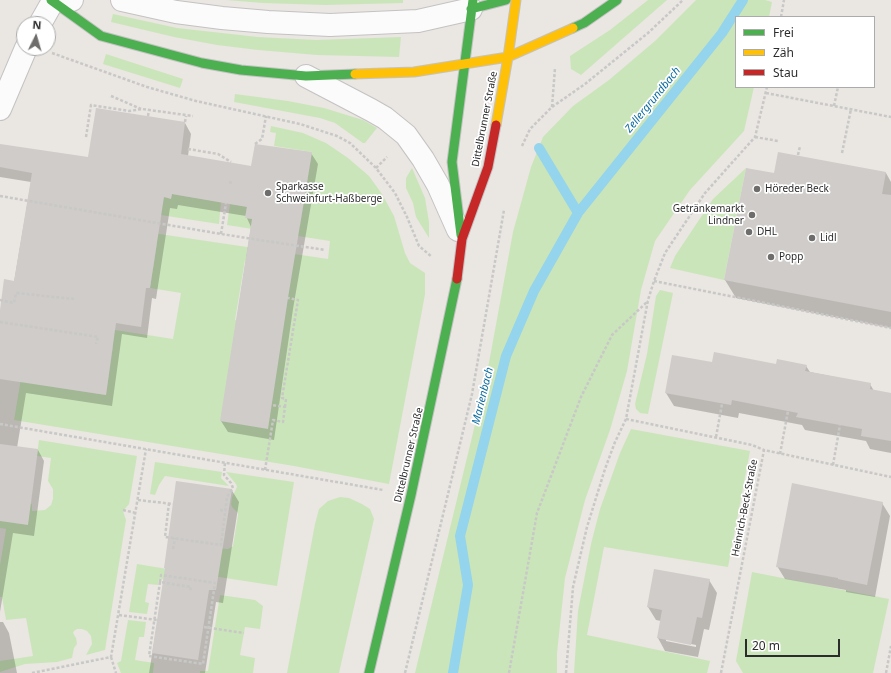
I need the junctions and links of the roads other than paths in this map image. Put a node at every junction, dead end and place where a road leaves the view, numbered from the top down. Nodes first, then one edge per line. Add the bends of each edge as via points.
1 (57, 0) edge
2 (122, 0) edge
3 (506, 0) edge
4 (516, 0) edge
5 (617, 0) edge
6 (472, 4) edge
7 (46, 16) edge
8 (23, 56) edge
9 (508, 57) junction
10 (464, 65) junction
11 (306, 76) junction
12 (0, 109) edge
13 (462, 239) junction
14 (369, 673) edge

1 - 7 street
1 - 11 street via 101,36 202,63 241,70
2 - 6 street via 176,12 222,18 330,24 418,20
3 - 6 street
4 - 9 street, Dittelbrunner Straße
5 - 9 street via 584,23
6 - 10 street, Dittelbrunner Straße
8 - 12 street
9 - 10 street
9 - 13 street, Dittelbrunner Straße via 488,167
10 - 11 street via 414,72
10 - 13 street, Dittelbrunner Straße via 452,162
11 - 13 street via 385,118 406,136 438,185
13 - 14 street, Dittelbrunner Straße via 441,358

